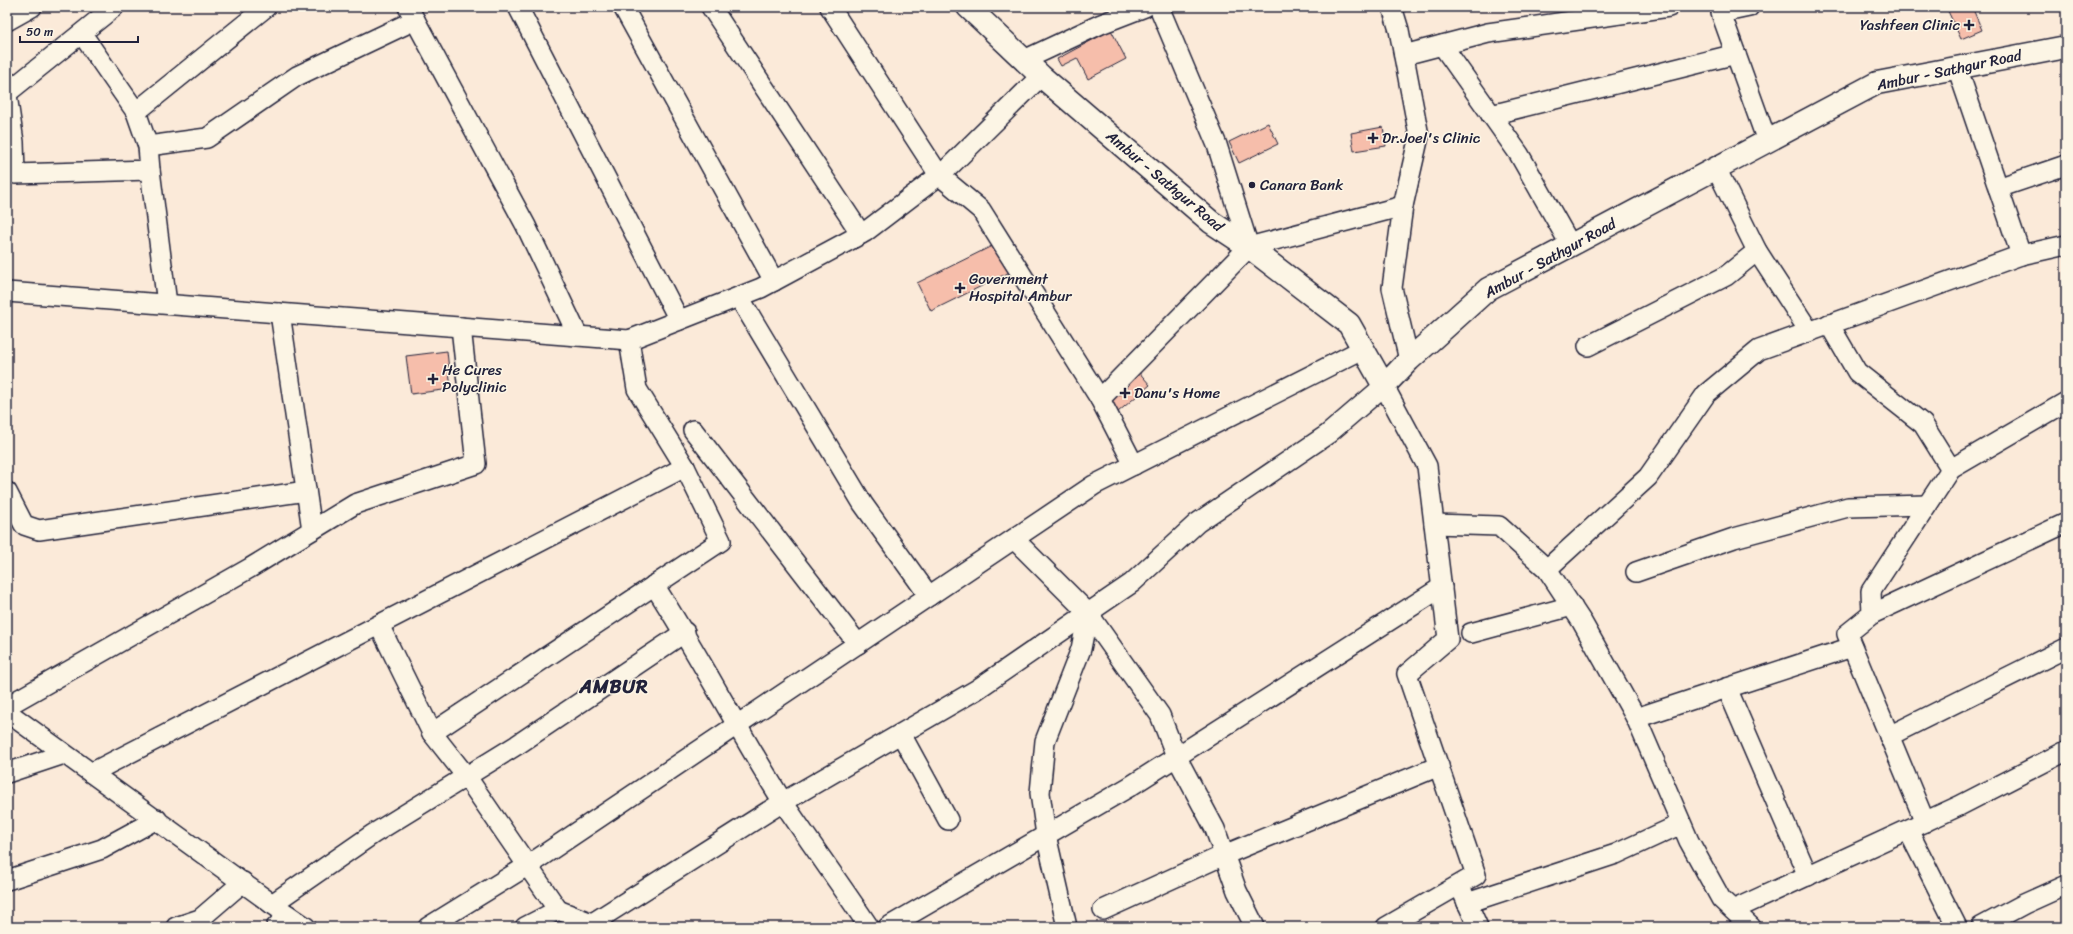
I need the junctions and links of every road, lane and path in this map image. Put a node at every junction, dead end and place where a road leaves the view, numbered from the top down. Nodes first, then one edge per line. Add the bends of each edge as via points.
1 (32, 7) edge
2 (114, 7) edge
3 (266, 7) edge
4 (518, 7) edge
5 (623, 7) edge
6 (711, 7) edge
7 (830, 7) edge
8 (968, 7) edge
9 (1145, 7) edge
10 (1158, 7) edge
11 (1392, 7) edge
12 (1669, 7) edge
13 (1749, 7) edge
14 (1720, 10) edge
15 (411, 14) edge
16 (7, 21) edge
17 (82, 34) junction
18 (1442, 45) junction
19 (2066, 47) edge
20 (1736, 54) junction
21 (1404, 55) junction
22 (1024, 60) junction
23 (1957, 67) junction
24 (1041, 76) junction
25 (7, 94) edge
26 (136, 112) junction
27 (1491, 115) junction
28 (1767, 141) junction
29 (10, 142) edge
30 (148, 146) junction
31 (2066, 165) edge
32 (1716, 168) junction
33 (150, 170) junction
34 (939, 175) junction
35 (1998, 188) junction
36 (1403, 206) junction
37 (861, 234) junction
38 (2066, 245) edge
39 (1571, 246) junction
40 (1249, 247) junction
41 (1758, 251) junction
42 (2021, 256) junction
43 (774, 281) junction
44 (7, 292) edge
45 (739, 297) junction
46 (167, 304) junction
47 (280, 312) junction
48 (679, 320) junction
49 (1829, 324) junction
50 (460, 327) junction
51 (1809, 331) junction
52 (578, 336) junction
53 (628, 340) junction
54 (1588, 346) dead end
55 (1363, 349) junction
56 (1409, 360) junction
57 (1384, 386) junction
58 (1100, 399) junction
59 (2066, 402) edge
60 (693, 430) dead end
61 (1134, 465) junction
62 (685, 467) junction
63 (1951, 469) junction
64 (306, 491) junction
65 (7, 492) edge
66 (1928, 505) junction
67 (2066, 523) edge
68 (1434, 524) junction
69 (312, 530) junction
70 (1014, 539) junction
71 (1547, 569) junction
72 (1636, 572) dead end
73 (654, 585) junction
74 (1442, 587) junction
75 (930, 596) junction
76 (1572, 606) junction
77 (1088, 613) junction
78 (1872, 614) junction
79 (379, 625) junction
80 (685, 632) junction
81 (1471, 633) dead end
82 (858, 644) junction
83 (1852, 647) junction
84 (2066, 648) edge
85 (1726, 688) junction
86 (7, 706) edge
87 (7, 712) edge
88 (1636, 718) junction
89 (737, 726) junction
90 (432, 733) junction
91 (901, 734) junction
92 (1889, 736) junction
93 (2066, 751) edge
94 (64, 754) junction
95 (1176, 756) junction
96 (1439, 766) junction
97 (7, 773) edge
98 (91, 773) junction
99 (466, 776) junction
100 (784, 802) junction
101 (157, 819) junction
102 (948, 820) dead end
103 (1925, 822) junction
104 (1681, 824) junction
105 (1908, 830) junction
106 (1046, 835) junction
107 (1224, 855) junction
108 (527, 866) junction
109 (1808, 876) junction
110 (7, 880) edge
111 (243, 882) junction
112 (1459, 885) junction
113 (2066, 886) edge
114 (1467, 903) junction
115 (272, 904) junction
116 (558, 910) junction
117 (1103, 910) dead end
118 (1733, 910) junction
119 (282, 921) edge
120 (913, 921) edge
121 (598, 925) edge
122 (176, 927) edge
123 (306, 927) edge
124 (428, 927) edge
125 (525, 927) edge
126 (869, 927) edge
127 (888, 927) edge
128 (1067, 927) edge
129 (1255, 927) edge
130 (1386, 927) edge
131 (1478, 927) edge
132 (1751, 927) edge
133 (1957, 927) edge
134 (1981, 927) edge

1 - 16 street
2 - 17 street
3 - 26 street
4 - 48 street
5 - 43 street
6 - 37 street
7 - 34 street
8 - 22 main road, Ambur - Sathgur Road
9 - 22 street via 1101,24
10 - 40 street via 1217,145
11 - 21 street
12 - 18 street via 1488,33
13 - 14 street
14 - 20 street
15 - 30 street via 297,76 207,138
15 - 52 street via 526,226
17 - 25 street
17 - 26 street
18 - 21 street
18 - 27 street
19 - 23 main road, Ambur - Sathgur Road
20 - 27 street
20 - 28 street
21 - 36 street via 1419,136
22 - 24 main road, Ambur - Sathgur Road
23 - 28 main road, Ambur - Sathgur Road via 1877,82
23 - 35 street
24 - 34 street
24 - 40 main road, Ambur - Sathgur Road via 1210,222
25 - 29 street
26 - 30 street
27 - 39 street via 1519,154
28 - 32 main road, Ambur - Sathgur Road
29 - 33 street via 15,174
30 - 33 street
31 - 35 street
32 - 39 main road, Ambur - Sathgur Road
32 - 41 street
33 - 46 street
34 - 37 street
34 - 58 street via 981,210
35 - 42 street
36 - 40 street
36 - 56 street via 1392,288
37 - 43 street
38 - 42 street
39 - 56 main road, Ambur - Sathgur Road via 1488,290
40 - 55 main road, Ambur - Sathgur Road via 1349,324
40 - 58 street
41 - 51 street
41 - 54 street via 1726,276
42 - 49 street
43 - 45 street
44 - 46 street
45 - 48 street
45 - 75 street via 863,504
46 - 47 street
47 - 50 street
47 - 64 street
48 - 53 street
49 - 51 street
49 - 63 street via 1858,372 1923,424
50 - 52 street
50 - 69 street via 476,464 355,504
51 - 71 street via 1759,350 1706,394 1648,477
52 - 53 street
53 - 62 street via 637,389
55 - 57 main road, Ambur - Sathgur Road
55 - 61 street
56 - 57 main road, Ambur - Sathgur Road
57 - 68 street via 1427,466
57 - 77 street via 1328,434 1197,523 1132,583
58 - 61 street
59 - 63 street
60 - 82 street
61 - 70 street via 1094,485
62 - 73 street via 722,540
62 - 79 street
63 - 66 street
64 - 65 street via 38,530 24,525
64 - 69 street
66 - 72 street via 1848,507 1734,538
66 - 78 street via 1871,591
67 - 78 street
68 - 71 street via 1499,526
68 - 74 street
69 - 86 street
70 - 75 street
70 - 77 street
71 - 76 street
73 - 80 street
73 - 90 street
74 - 95 street
74 - 96 street via 1448,639 1407,674
75 - 82 street
76 - 81 street
76 - 88 street
77 - 91 street via 976,690
77 - 95 street via 1160,715
77 - 106 street via 1082,649 1045,741 1040,793
78 - 83 street via 1847,634
79 - 90 street
79 - 98 street
80 - 89 street
80 - 99 street via 517,745
82 - 89 street
83 - 85 street
83 - 92 street
84 - 92 street
85 - 88 street
85 - 109 street
87 - 94 street
88 - 104 street
89 - 100 street
89 - 108 street
90 - 99 street
91 - 100 street
91 - 102 street
92 - 103 street
93 - 103 street
94 - 97 street
94 - 98 street
95 - 106 street
95 - 107 street via 1215,829
96 - 107 street
96 - 112 street via 1476,875
98 - 101 street
99 - 108 street
99 - 115 street via 373,834
100 - 121 street
100 - 126 street
101 - 110 street via 102,848
101 - 111 street
103 - 105 street
104 - 114 street via 1616,854
104 - 118 street via 1721,899
105 - 109 street
105 - 133 street
106 - 120 street
106 - 128 street
107 - 117 street
107 - 129 street via 1236,891
108 - 116 street
108 - 124 street
109 - 118 street
111 - 115 street
111 - 122 street via 200,919
112 - 114 street
112 - 130 street
113 - 134 street via 2024,904
114 - 131 street
115 - 119 street
116 - 121 street
116 - 125 street
118 - 132 street
119 - 123 street
120 - 127 street

